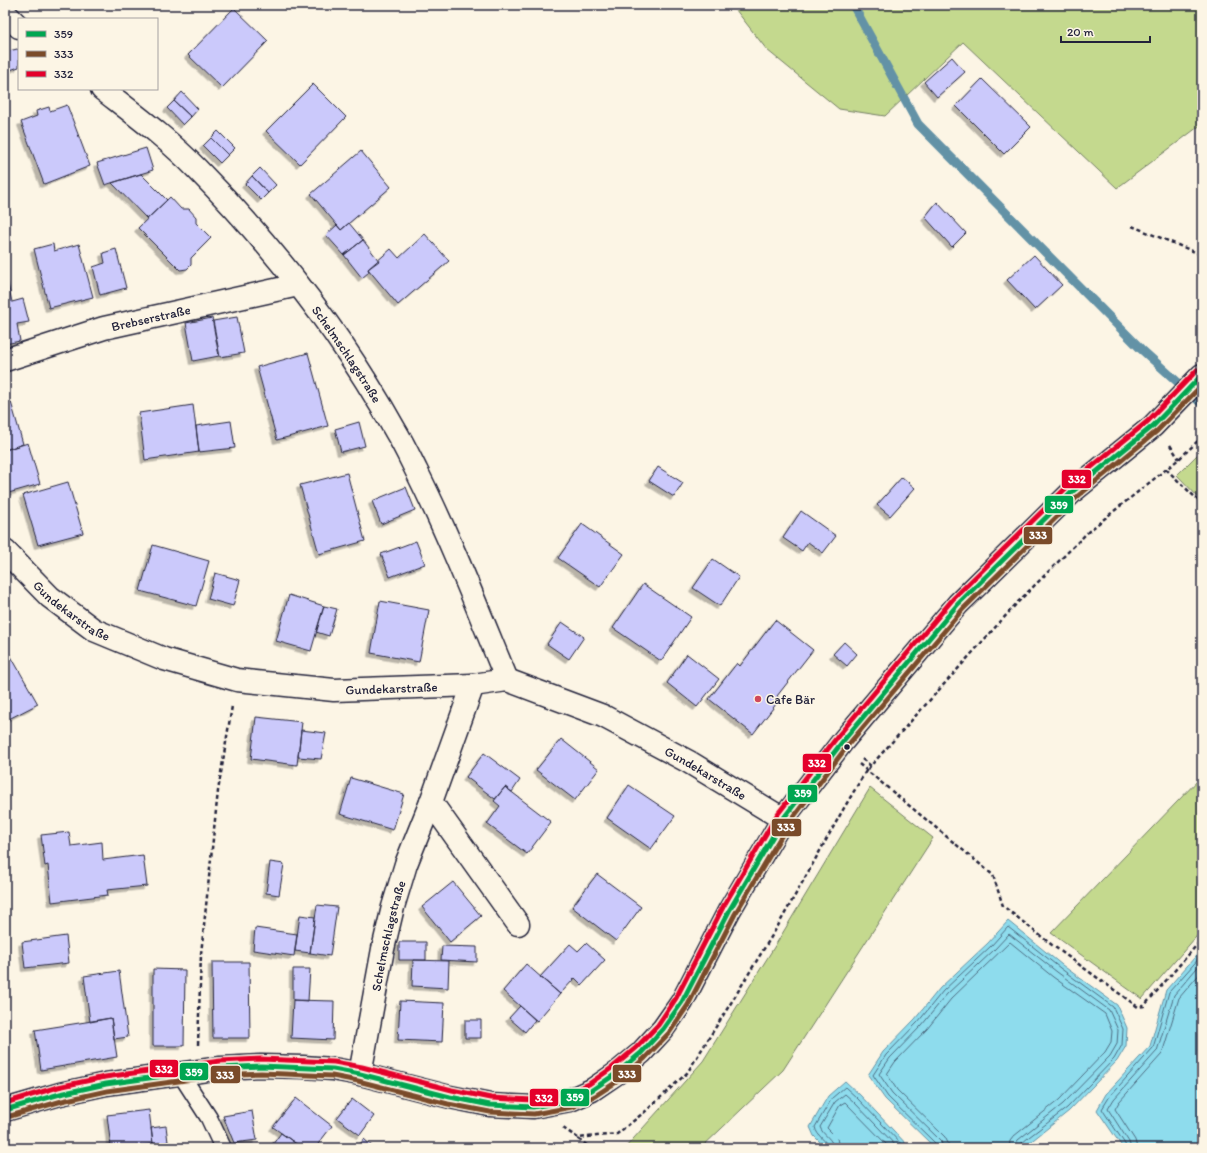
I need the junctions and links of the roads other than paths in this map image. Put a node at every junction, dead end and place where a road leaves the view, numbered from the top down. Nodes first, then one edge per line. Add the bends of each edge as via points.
1 (5, 13) edge
2 (18, 26) edge
3 (103, 90) edge
4 (298, 285) junction
5 (5, 360) edge
6 (1202, 375) edge
7 (5, 551) edge
8 (507, 680) junction
9 (473, 685) junction
10 (431, 802) junction
11 (783, 819) junction
12 (518, 924) dead end
13 (189, 1072) junction
14 (360, 1074) junction
15 (5, 1110) edge
16 (223, 1148) edge

1 - 2 street
3 - 4 street, Schelmschlagstraße via 139,117 196,168 249,225
4 - 5 street, Brebserstraße via 104,328
4 - 8 street, Schelmschlagstraße via 347,352 396,430 440,519
6 - 11 street via 1152,426 1073,491 958,604 838,748
7 - 9 street, Gundekarstraße via 50,597 94,630 164,659 237,680 334,690
8 - 9 street, Gundekarstraße
8 - 11 street, Gundekarstraße via 603,716 689,762
9 - 10 street, Schelmschlagstraße
10 - 12 street
10 - 14 street, Schelmschlagstraße via 406,864 393,906
11 - 14 street via 729,910 682,1002 663,1029 617,1074 592,1090 570,1100 533,1107 490,1106
13 - 14 street via 222,1068 296,1066
13 - 15 street via 83,1089
13 - 16 lane

